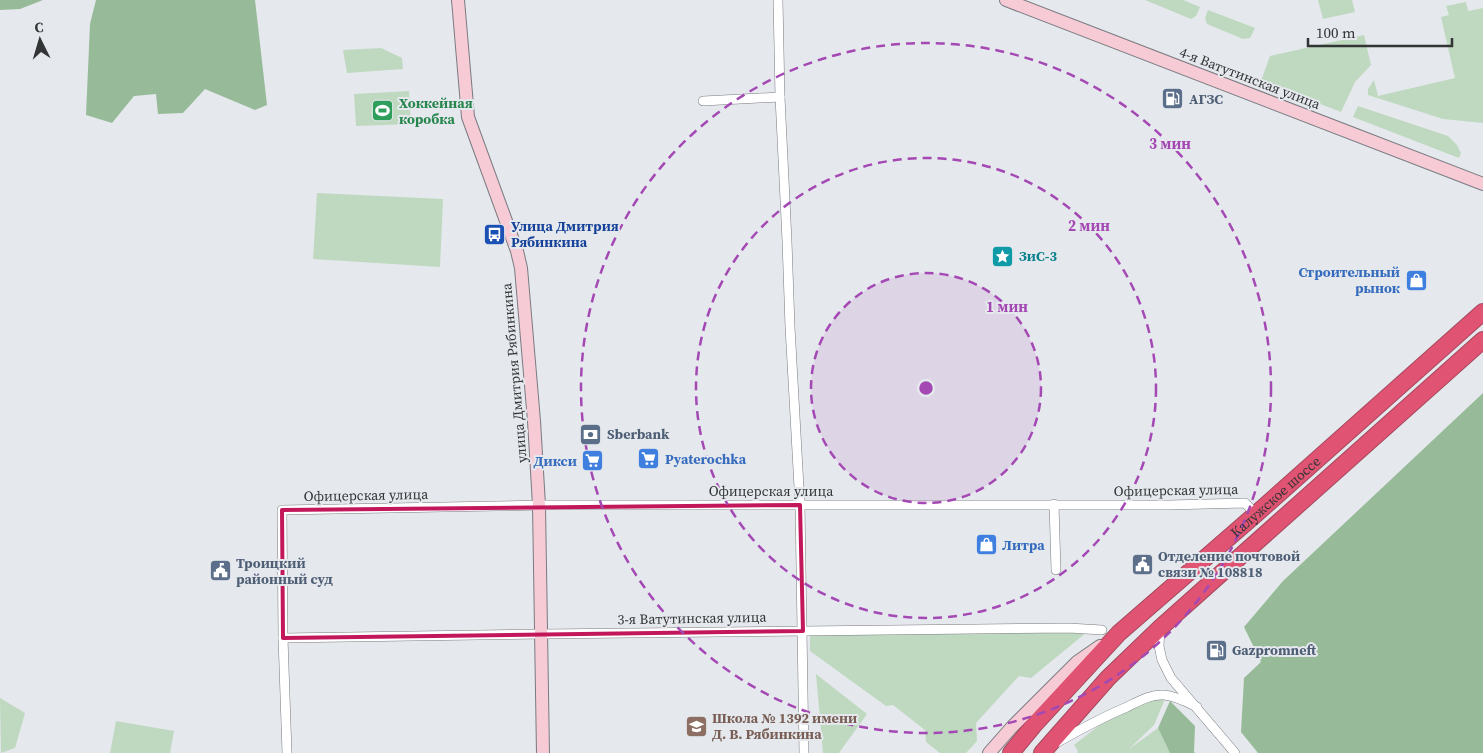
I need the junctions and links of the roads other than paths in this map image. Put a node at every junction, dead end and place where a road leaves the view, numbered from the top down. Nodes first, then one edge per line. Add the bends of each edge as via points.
1 (458, 0) edge
2 (778, 0) edge
3 (1006, 0) edge
4 (780, 97) junction
5 (703, 101) dead end
6 (1483, 184) edge
7 (1483, 312) edge
8 (1483, 340) edge
9 (1054, 504) junction
10 (539, 505) junction
11 (800, 505) junction
12 (1256, 514) junction
13 (1056, 570) dead end
14 (1160, 628) junction
15 (1102, 630) dead end
16 (802, 631) junction
17 (1120, 633) junction
18 (542, 634) junction
19 (283, 638) junction
20 (1197, 707) junction
21 (1012, 728) junction
22 (1043, 751) edge
23 (287, 753) edge
24 (543, 753) edge
25 (804, 753) edge
26 (989, 753) edge
27 (996, 753) edge
28 (1011, 753) edge
29 (1235, 753) edge

1 - 10 street, улица Дмитрия Рябинкина via 468,116 521,268
2 - 4 street
3 - 6 street, 4-я Ватутинская улица
4 - 5 street
4 - 11 street
7 - 12 highway, Калужское шоссе
8 - 14 highway, Калужское шоссе
9 - 11 street, Офицерская улица
9 - 12 street, Офицерская улица via 1245,503
9 - 13 street
10 - 11 street, Офицерская улица
10 - 18 street, улица Дмитрия Рябинкина
10 - 19 street, Офицерская улица via 282,510
11 - 16 street
12 - 17 highway, Калужское шоссе
14 - 20 street via 1162,660 1171,678
14 - 22 highway, Калужское шоссе via 1108,678
15 - 16 street, 3-я Ватутинская улица
16 - 18 street, 3-я Ватутинская улица
16 - 25 street
17 - 21 street via 1077,662
17 - 28 highway, Калужское шоссе
18 - 19 street, 3-я Ватутинская улица
18 - 24 street, улица Дмитрия Рябинкина
19 - 23 street
20 - 22 street via 1173,697 1157,695 1096,720
20 - 29 street
21 - 26 street
21 - 27 street

